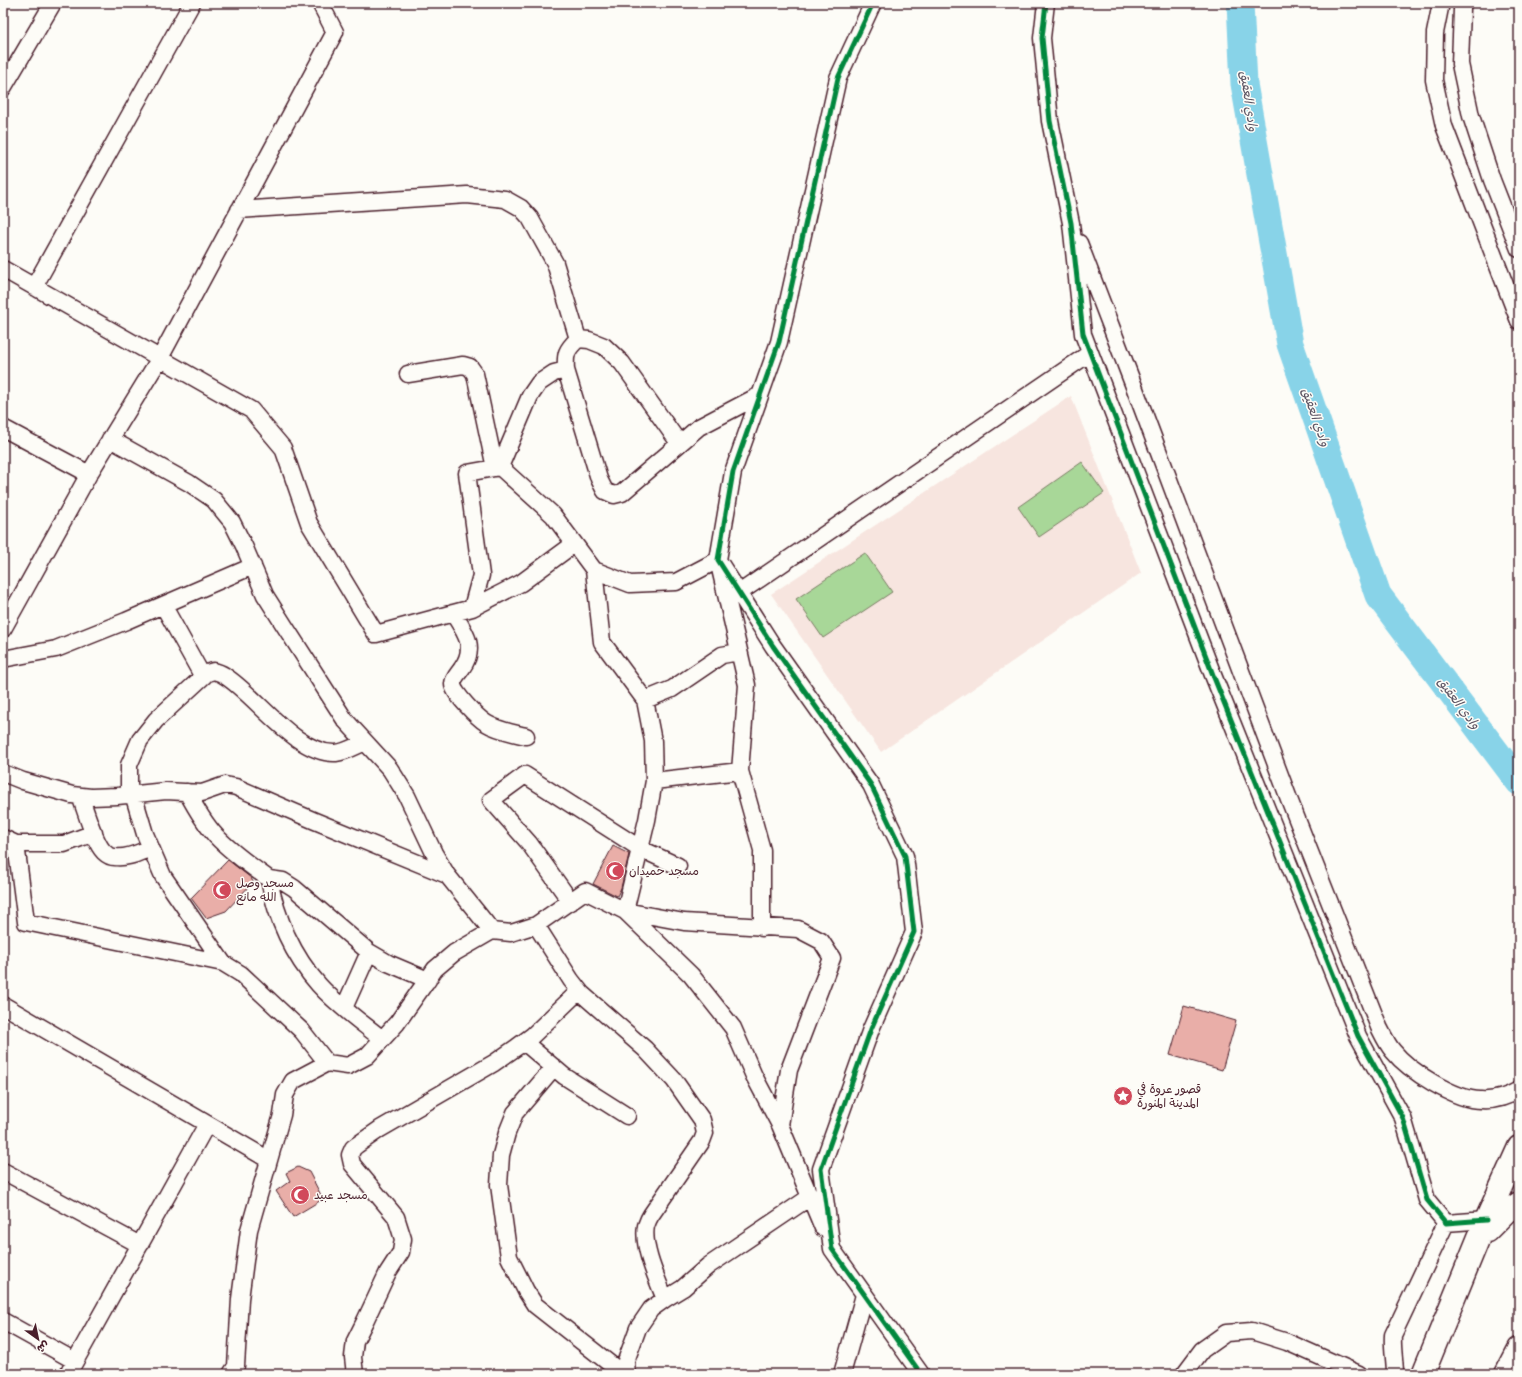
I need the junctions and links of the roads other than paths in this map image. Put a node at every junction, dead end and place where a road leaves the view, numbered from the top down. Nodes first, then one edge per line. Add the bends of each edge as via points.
1 (53, 3) edge
2 (192, 3) edge
3 (320, 3) edge
4 (873, 3) edge
5 (1046, 3) edge
6 (1441, 3) edge
7 (1463, 3) edge
8 (3, 88) edge
9 (240, 210) junction
10 (1071, 223) junction
11 (1519, 249) edge
12 (3, 269) edge
13 (34, 287) junction
14 (1519, 321) edge
15 (578, 339) junction
16 (1090, 354) junction
17 (160, 358) junction
18 (566, 370) junction
19 (408, 374) dead end
20 (760, 395) junction
21 (3, 428) edge
22 (110, 439) junction
23 (679, 443) junction
24 (498, 467) junction
25 (89, 474) junction
26 (574, 544) junction
27 (718, 560) junction
28 (253, 566) junction
29 (594, 570) junction
30 (739, 593) junction
31 (164, 605) junction
32 (472, 608) junction
33 (453, 613) junction
34 (3, 629) edge
35 (739, 652) junction
36 (3, 659) edge
37 (203, 677) junction
38 (645, 700) junction
39 (526, 736) dead end
40 (365, 742) junction
41 (740, 771) junction
42 (3, 773) edge
43 (654, 781) junction
44 (186, 792) junction
45 (131, 794) junction
46 (80, 796) junction
47 (94, 833) junction
48 (9, 841) edge
49 (151, 848) junction
50 (641, 849) junction
51 (678, 866) dead end
52 (447, 875) junction
53 (269, 879) junction
54 (571, 902) junction
55 (625, 911) junction
56 (536, 925) junction
57 (762, 928) junction
58 (492, 931) junction
59 (369, 952) junction
60 (223, 963) junction
61 (428, 980) junction
62 (579, 991) junction
63 (3, 1005) edge
64 (344, 1008) junction
65 (382, 1039) junction
66 (524, 1042) junction
67 (327, 1063) junction
68 (554, 1067) junction
69 (1519, 1090) edge
70 (628, 1116) dead end
71 (207, 1124) junction
72 (780, 1125) junction
73 (1519, 1147) edge
74 (268, 1160) junction
75 (3, 1171) edge
76 (810, 1197) junction
77 (1519, 1203) edge
78 (1486, 1220) junction
79 (1446, 1223) junction
80 (1478, 1241) junction
81 (140, 1245) junction
82 (832, 1249) junction
83 (864, 1295) junction
84 (665, 1299) junction
85 (3, 1321) edge
86 (1519, 1349) edge
87 (71, 1368) edge
88 (231, 1374) edge
89 (355, 1374) edge
90 (623, 1374) edge
91 (627, 1374) edge
92 (842, 1374) edge
93 (921, 1374) edge
94 (1184, 1374) edge
95 (1359, 1374) edge
96 (1395, 1374) edge
97 (1423, 1374) edge
98 (1506, 1374) edge

1 - 8 street
2 - 13 street
3 - 9 street via 334,32
4 - 20 street via 838,78 779,342
5 - 10 street via 1042,38 1050,121
6 - 14 street via 1435,33 1434,80 1444,126
7 - 11 street via 1460,64 1471,116
9 - 15 street via 467,195 505,199 521,208 530,218 555,263
9 - 17 street
10 - 16 street via 1083,334
10 - 69 street via 1288,799 1379,1027 1393,1051 1408,1066 1450,1093 1480,1100 1505,1098
12 - 13 street
13 - 17 street
15 - 18 street via 568,348 565,357
15 - 23 street via 604,346 622,364
16 - 30 street
16 - 79 street via 1213,675 1358,1036 1402,1118 1427,1200
17 - 22 street
17 - 33 street via 251,410 283,448 309,523 376,634
18 - 23 street via 599,479 605,491 614,495 622,493
18 - 24 street via 554,373 539,383 530,396
19 - 24 street via 463,365 470,367 475,374
20 - 23 street via 699,428
20 - 27 street via 733,472
21 - 25 street
22 - 25 street
22 - 28 street via 189,483 214,500 232,522
24 - 26 street via 553,515
24 - 32 street via 466,473 481,576
25 - 34 street
26 - 29 street
26 - 32 street via 521,583
27 - 29 street via 676,582 630,584
27 - 30 street
27 - 35 street
28 - 31 street
28 - 40 street via 265,595 284,625 346,720
29 - 38 street via 602,642
30 - 82 street via 773,646 871,785 905,856 914,932 871,1029 820,1169
31 - 36 street via 56,649
31 - 37 street
32 - 33 street
33 - 39 street via 464,632 470,651 469,658 453,683 453,688 485,723
35 - 38 street via 722,655 672,689
35 - 41 street via 747,685
37 - 40 street via 214,671 225,675 275,721 311,746 336,753
37 - 45 street via 156,720 140,740 129,765
38 - 43 street via 652,742
40 - 52 street via 390,770 408,796
41 - 43 street
41 - 57 street via 762,850
42 - 46 street
43 - 50 street
44 - 45 street
44 - 52 street via 202,793 225,785 236,787
44 - 53 street via 216,836
45 - 46 street
45 - 49 street
46 - 47 street
47 - 48 street via 64,844
47 - 49 street via 104,852 109,856 125,857
48 - 60 street via 26,922
49 - 60 street via 163,876
50 - 51 street
50 - 54 street via 525,775 491,800 530,843
50 - 55 street
52 - 58 street
53 - 59 street via 283,881 294,888
53 - 64 street via 272,898 282,924 302,964 320,986
54 - 55 street via 585,892
54 - 56 street
55 - 57 street via 684,922
55 - 72 street via 691,976 733,1028 754,1076
56 - 58 street via 511,932
56 - 62 street
57 - 72 street via 798,929 821,941 832,958 789,1070
58 - 61 street via 454,954 435,969
59 - 61 street
59 - 64 street
60 - 67 street via 241,974 302,1031
61 - 65 street
62 - 66 street
62 - 84 street via 645,1049 674,1080 704,1126 702,1141 650,1215 646,1227 646,1243 651,1263
63 - 71 street
64 - 65 street
65 - 67 street via 367,1056 348,1066
66 - 68 street
66 - 89 street via 494,1063 380,1129 353,1148 350,1155 352,1164 396,1217 403,1239 401,1252 388,1272 355,1341
67 - 74 street via 294,1081 285,1094 282,1115
68 - 70 street via 579,1086
68 - 90 street via 515,1113 506,1133 501,1155 499,1185 509,1257 535,1305
71 - 74 street
71 - 81 street
72 - 76 street
73 - 78 main road
74 - 88 street via 249,1230 240,1299 236,1366
75 - 81 street
76 - 82 street
76 - 84 street via 708,1266 683,1288
77 - 80 main road via 1506,1212
78 - 79 street
78 - 80 main road
79 - 96 street via 1393,1335
80 - 97 main road
81 - 87 street
82 - 83 street
83 - 92 street
83 - 93 street
84 - 91 street via 651,1309 638,1328 626,1361
85 - 87 street
86 - 98 main road
94 - 95 street via 1202,1350 1226,1333 1252,1332 1287,1342

